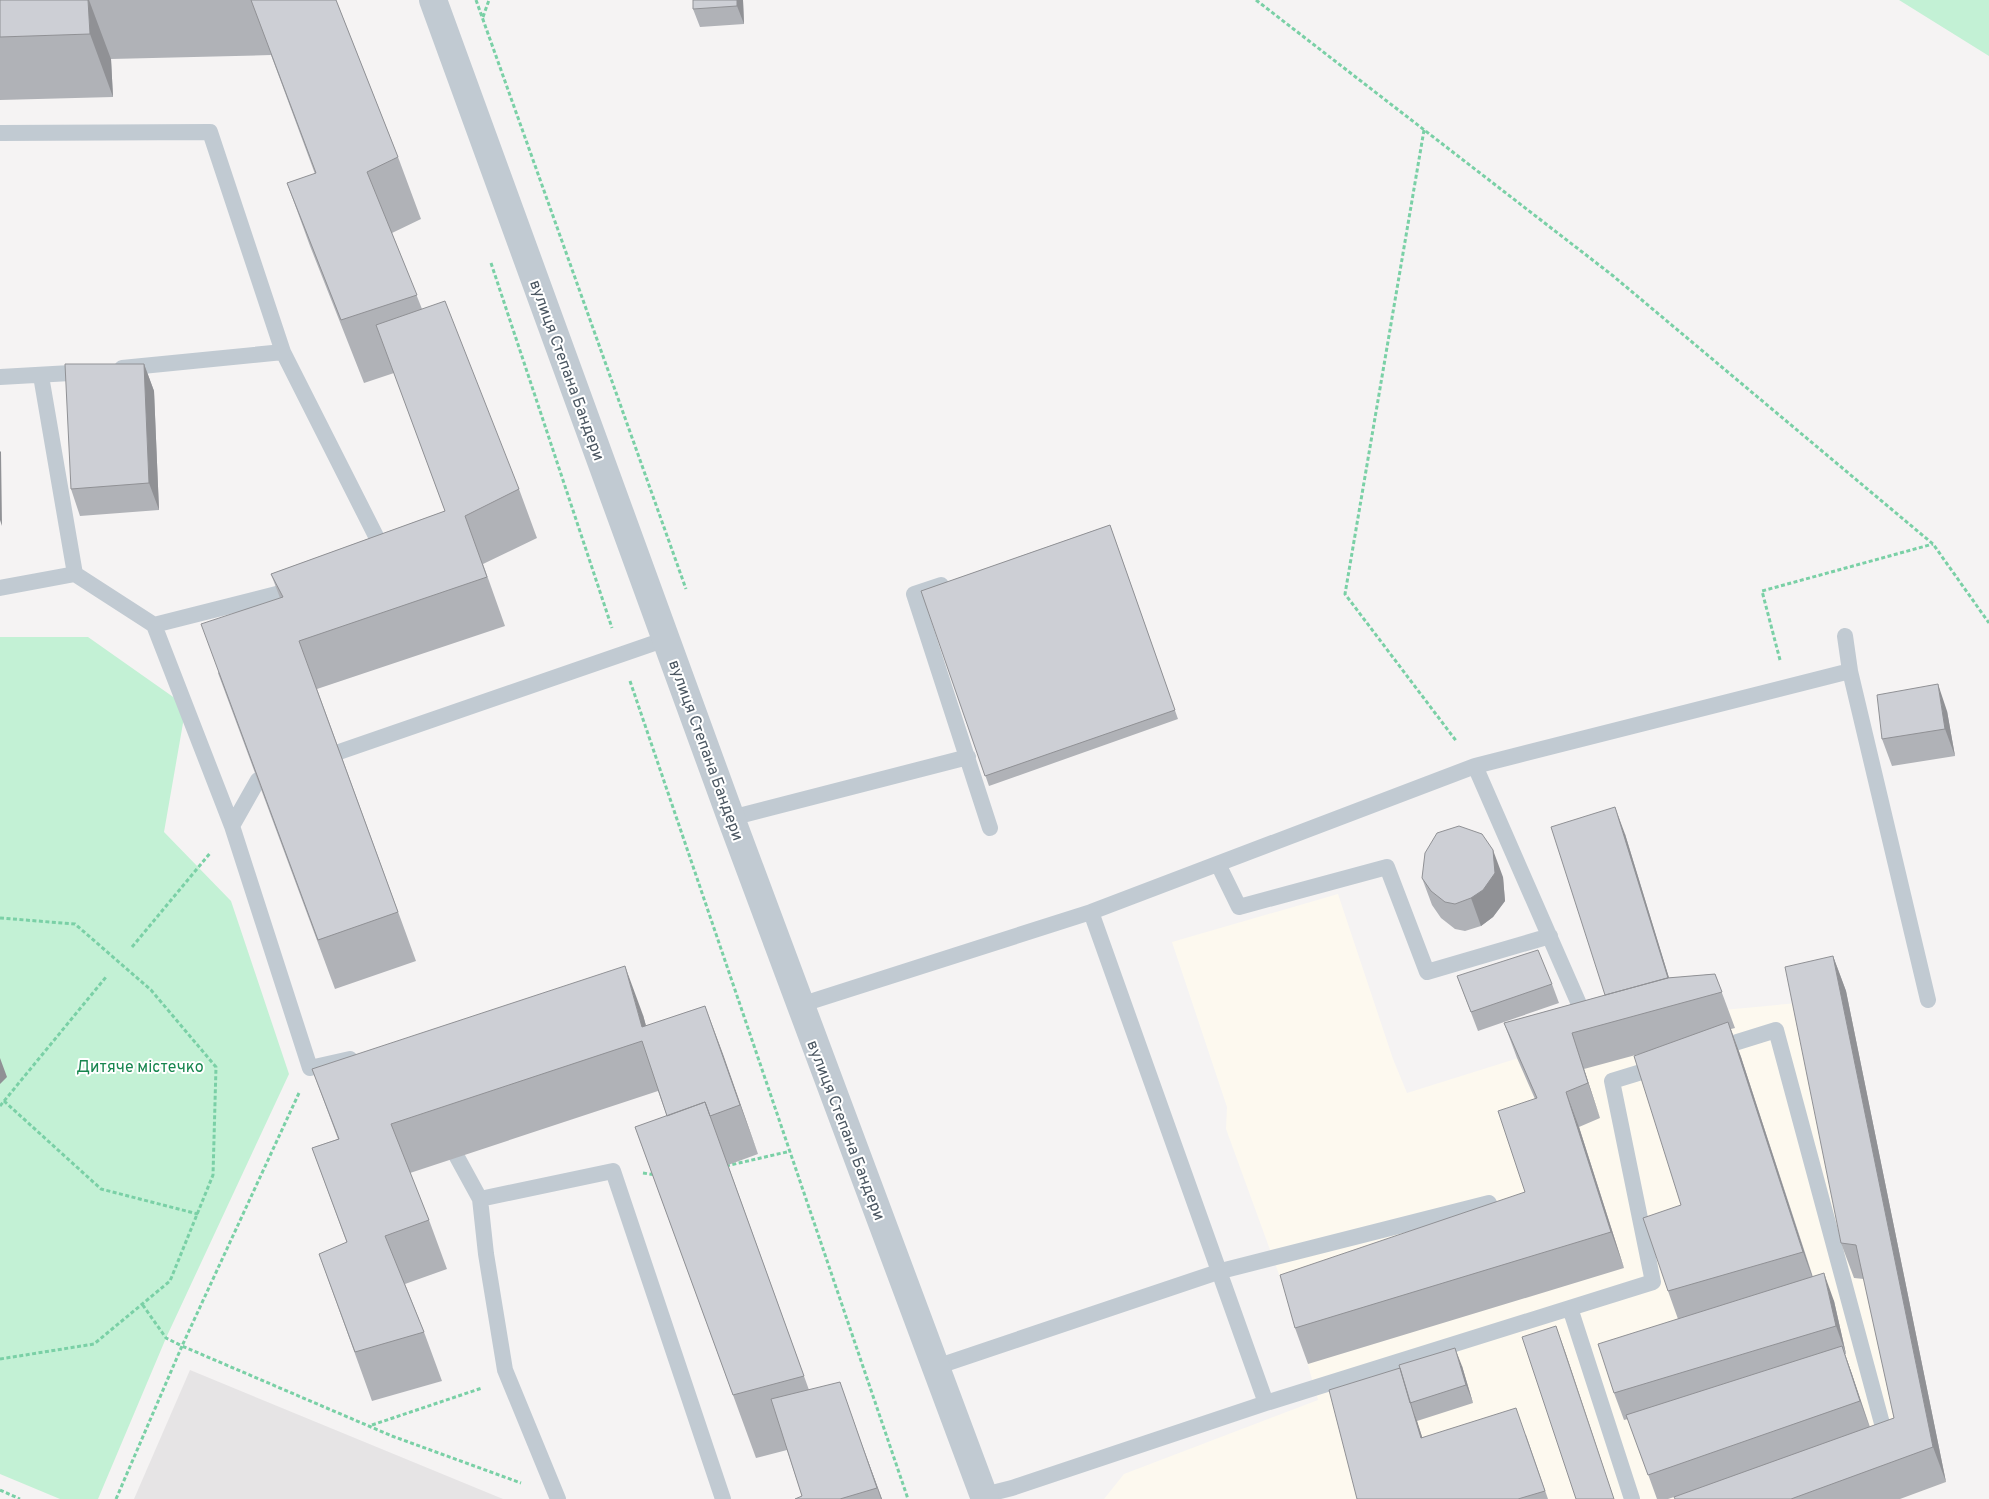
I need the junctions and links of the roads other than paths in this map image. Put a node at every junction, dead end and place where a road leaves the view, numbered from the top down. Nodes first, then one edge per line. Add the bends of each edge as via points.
1 (433, 0) edge
2 (0, 133) edge
3 (283, 352) junction
4 (41, 376) junction
5 (0, 377) edge
6 (381, 568) edge
7 (74, 574) junction
8 (960, 578) edge
9 (315, 585) edge
10 (0, 588) edge
11 (154, 625) junction
12 (1845, 636) dead end
13 (666, 639) junction
14 (1850, 671) junction
15 (339, 752) edge
16 (968, 758) junction
17 (1475, 766) junction
18 (258, 780) edge
19 (731, 818) junction
20 (232, 826) junction
21 (990, 828) dead end
22 (1218, 864) junction
23 (1092, 912) junction
24 (1550, 936) junction
25 (1928, 1000) dead end
26 (1579, 1004) edge
27 (800, 1005) junction
28 (1703, 1053) edge
29 (365, 1056) edge
30 (1676, 1061) edge
31 (457, 1157) dead end
32 (480, 1199) junction
33 (1488, 1202) edge
34 (1220, 1271) junction
35 (1570, 1308) junction
36 (936, 1367) junction
37 (1266, 1403) junction
38 (1869, 1450) edge
39 (984, 1497) edge
40 (557, 1498) edge
41 (722, 1499) edge
42 (1632, 1499) edge

1 - 13 street, вулиця Степана Бандери
2 - 3 lane via 210,132
3 - 4 lane
3 - 6 lane via 391,566
4 - 5 lane
4 - 7 lane
7 - 10 lane
7 - 11 lane
8 - 16 lane via 914,594
9 - 11 lane
11 - 20 lane
12 - 14 lane
13 - 15 lane
13 - 19 street, вулиця Степана Бандери
14 - 17 lane
14 - 25 lane
16 - 19 lane
16 - 21 lane
17 - 22 lane
17 - 24 lane
18 - 20 lane
19 - 27 street, вулиця Степана Бандери
20 - 29 lane via 310,1068
22 - 23 lane
22 - 24 lane via 1239,908 1387,868 1427,972
23 - 27 lane
23 - 34 lane
24 - 26 lane
27 - 36 street, вулиця Степана Бандери
28 - 38 lane via 1776,1030 1888,1444
30 - 35 lane via 1612,1081 1653,1282
31 - 32 lane
32 - 40 lane via 486,1254 508,1379
32 - 41 lane via 612,1171
33 - 34 lane
34 - 36 lane
34 - 37 lane
35 - 37 lane
35 - 42 lane
36 - 39 street, вулиця Степана Бандери
37 - 39 lane

